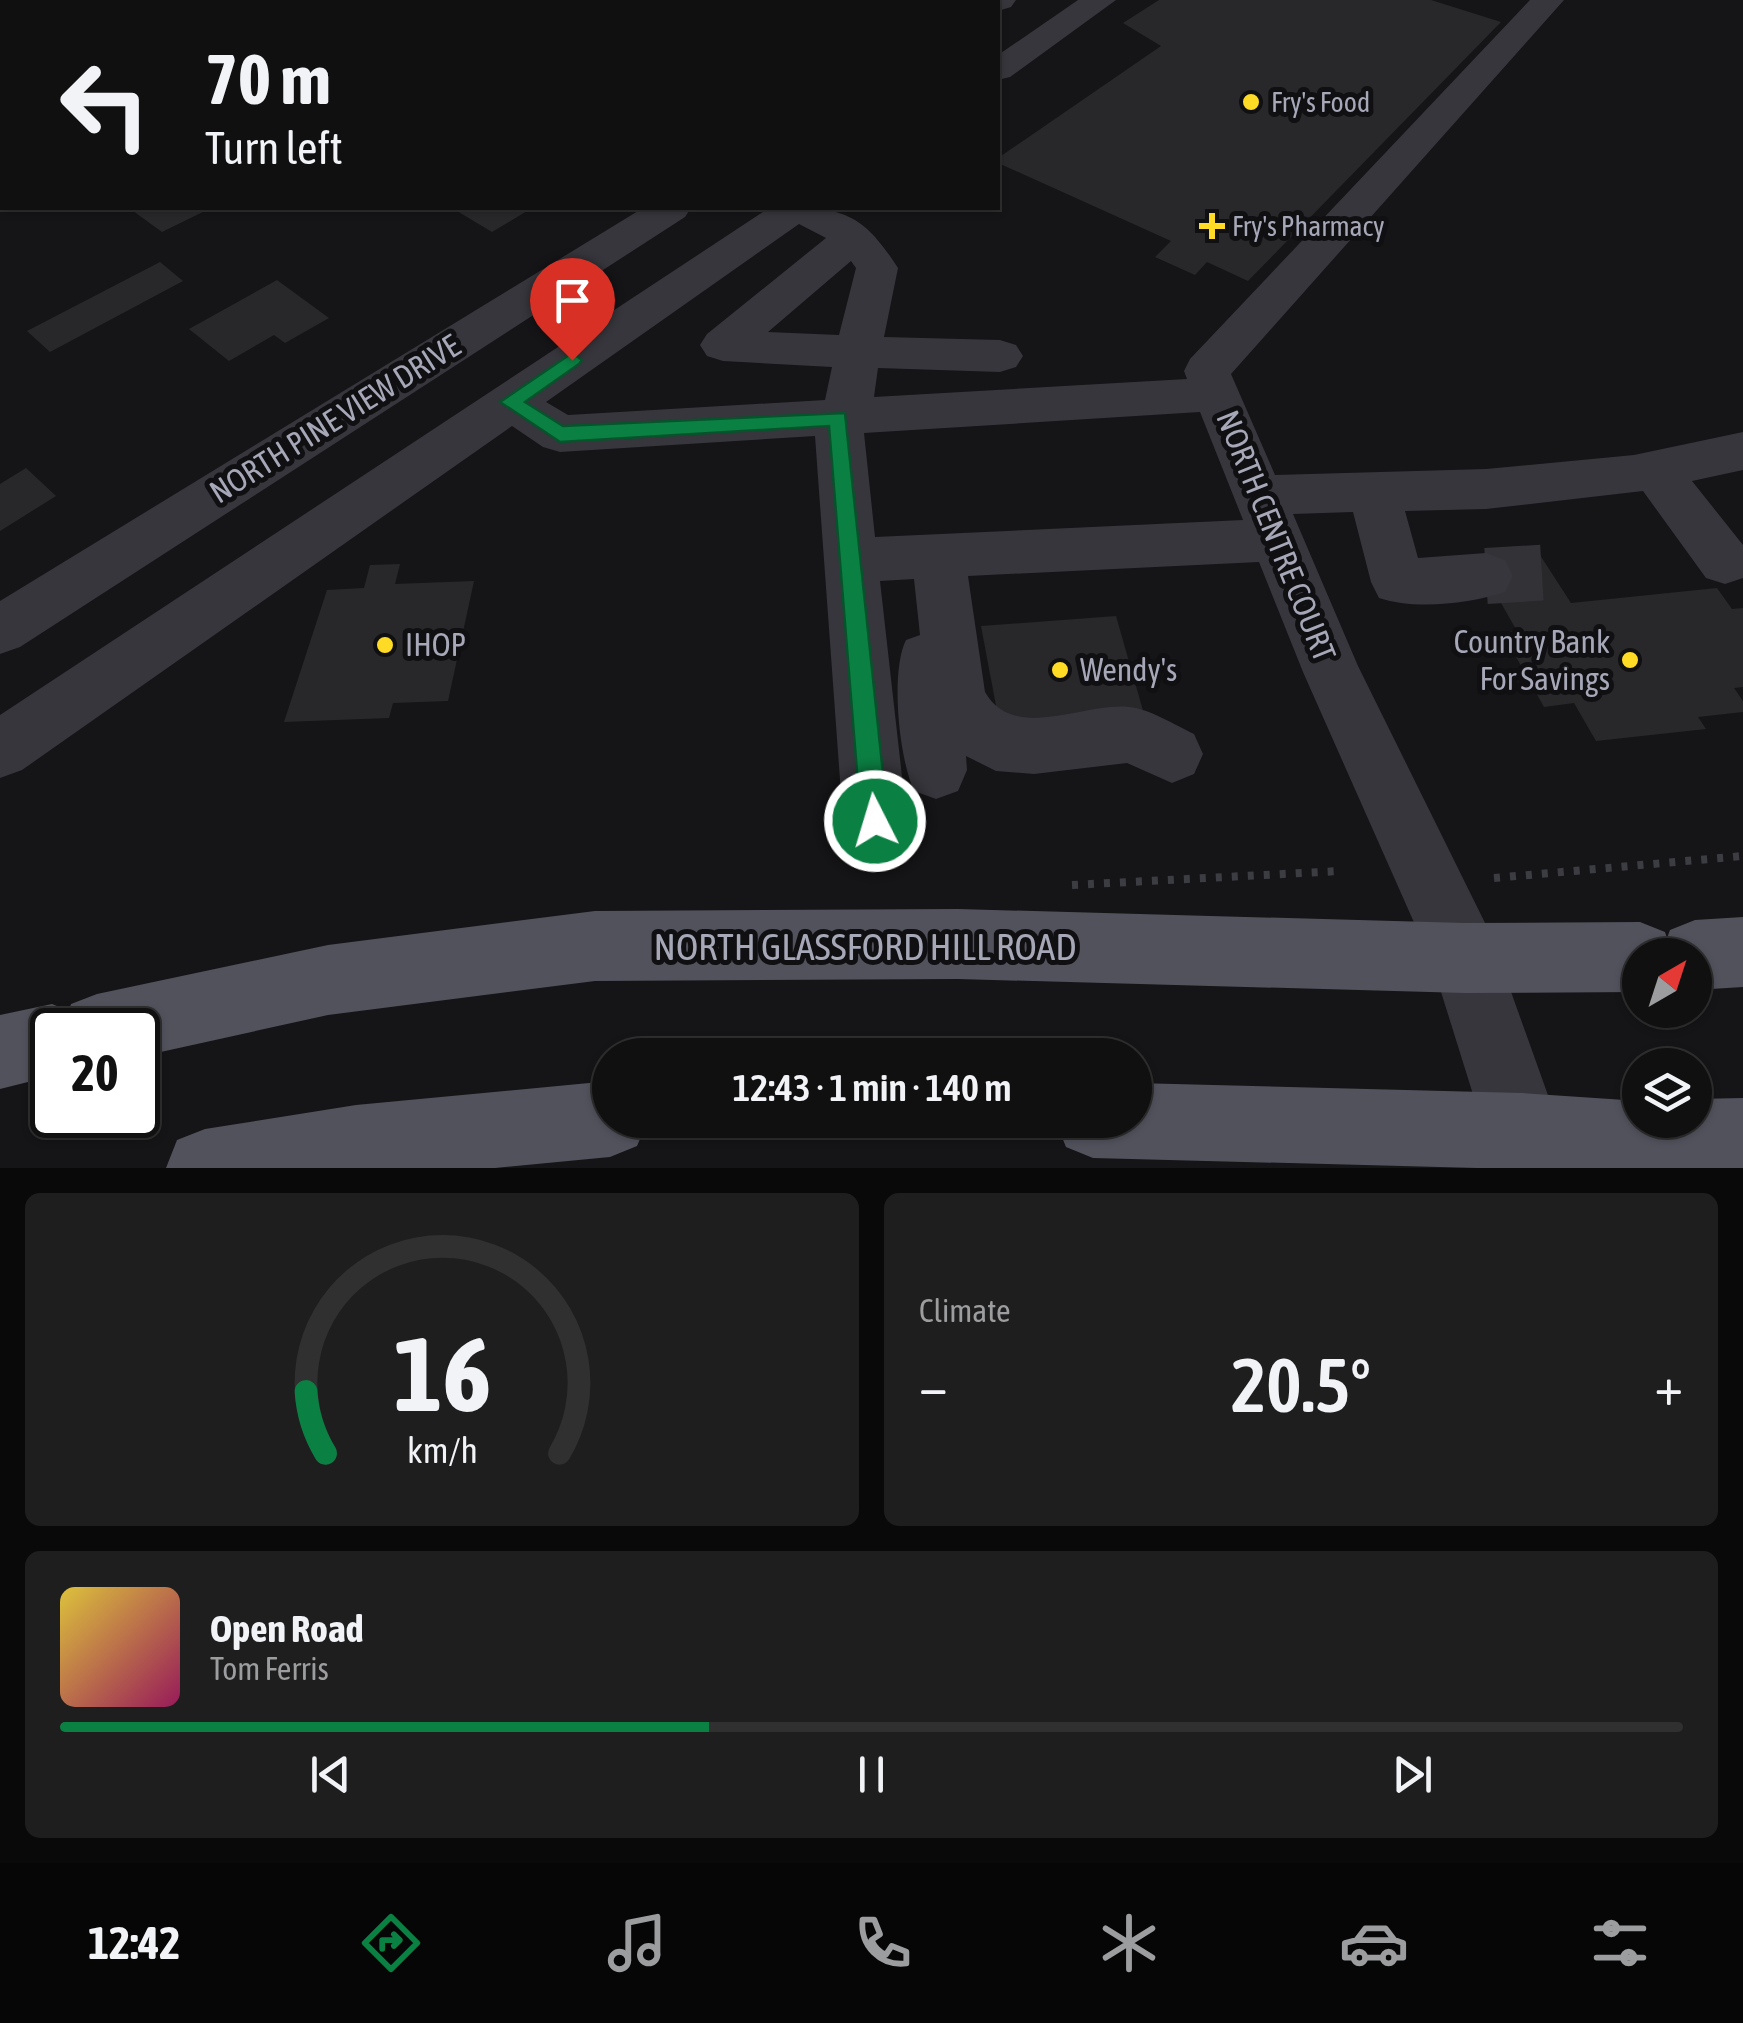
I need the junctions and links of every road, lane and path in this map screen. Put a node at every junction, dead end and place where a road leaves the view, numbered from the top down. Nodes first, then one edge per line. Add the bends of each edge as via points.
1 (1100, 0) edge
2 (1548, 0) edge
3 (1000, 69) edge
4 (668, 210) edge
5 (794, 210) edge
6 (801, 210) edge
7 (855, 236) junction
8 (858, 352) junction
9 (1000, 356) dead end
10 (1217, 394) junction
11 (510, 402) junction
12 (842, 418) junction
13 (1743, 452) edge
14 (1655, 470) junction
15 (1373, 492) junction
16 (1268, 518) junction
17 (927, 555) junction
18 (851, 560) junction
19 (1725, 562) dead end
20 (1486, 576) tunnel mouth
21 (0, 630) edge
22 (0, 750) edge
23 (1172, 754) dead end
24 (936, 770) dead end
25 (875, 821) dead end
26 (1743, 856) edge
27 (1494, 878) dead end
28 (1743, 952) edge
29 (1712, 954) edge
30 (1622, 957) edge
31 (1465, 958) junction
32 (160, 1016) edge
33 (30, 1045) edge
34 (0, 1052) edge
35 (1152, 1124) edge
36 (592, 1136) edge
37 (1743, 1136) edge
38 (1529, 1150) edge
39 (206, 1168) edge

1 - 3 street
2 - 10 street, NORTH CENTRE COURT via 1219,354 1207,371
4 - 21 street, NORTH PINE VIEW DRIVE
5 - 11 street
6 - 7 street
7 - 8 street via 877,268
7 - 8 street via 722,345
8 - 9 street
8 - 12 street
10 - 12 street
10 - 16 street, NORTH CENTRE COURT
11 - 12 street via 560,434
11 - 22 street
12 - 18 street
13 - 14 street
14 - 15 street via 1486,489
14 - 19 street
15 - 16 street
15 - 20 street via 1398,582
16 - 17 street
16 - 31 street, NORTH CENTRE COURT
17 - 18 street
17 - 23 street via 956,697 970,723 996,743 1034,746 1130,735
17 - 24 street
18 - 25 street
26 - 27 path
28 - 29 main road
30 - 31 main road, NORTH GLASSFORD HILL ROAD
31 - 32 main road, NORTH GLASSFORD HILL ROAD via 958,944 595,946 328,980
31 - 38 street, NORTH CENTRE COURT
33 - 34 main road
35 - 38 main road
36 - 39 main road via 356,1143
37 - 38 main road

